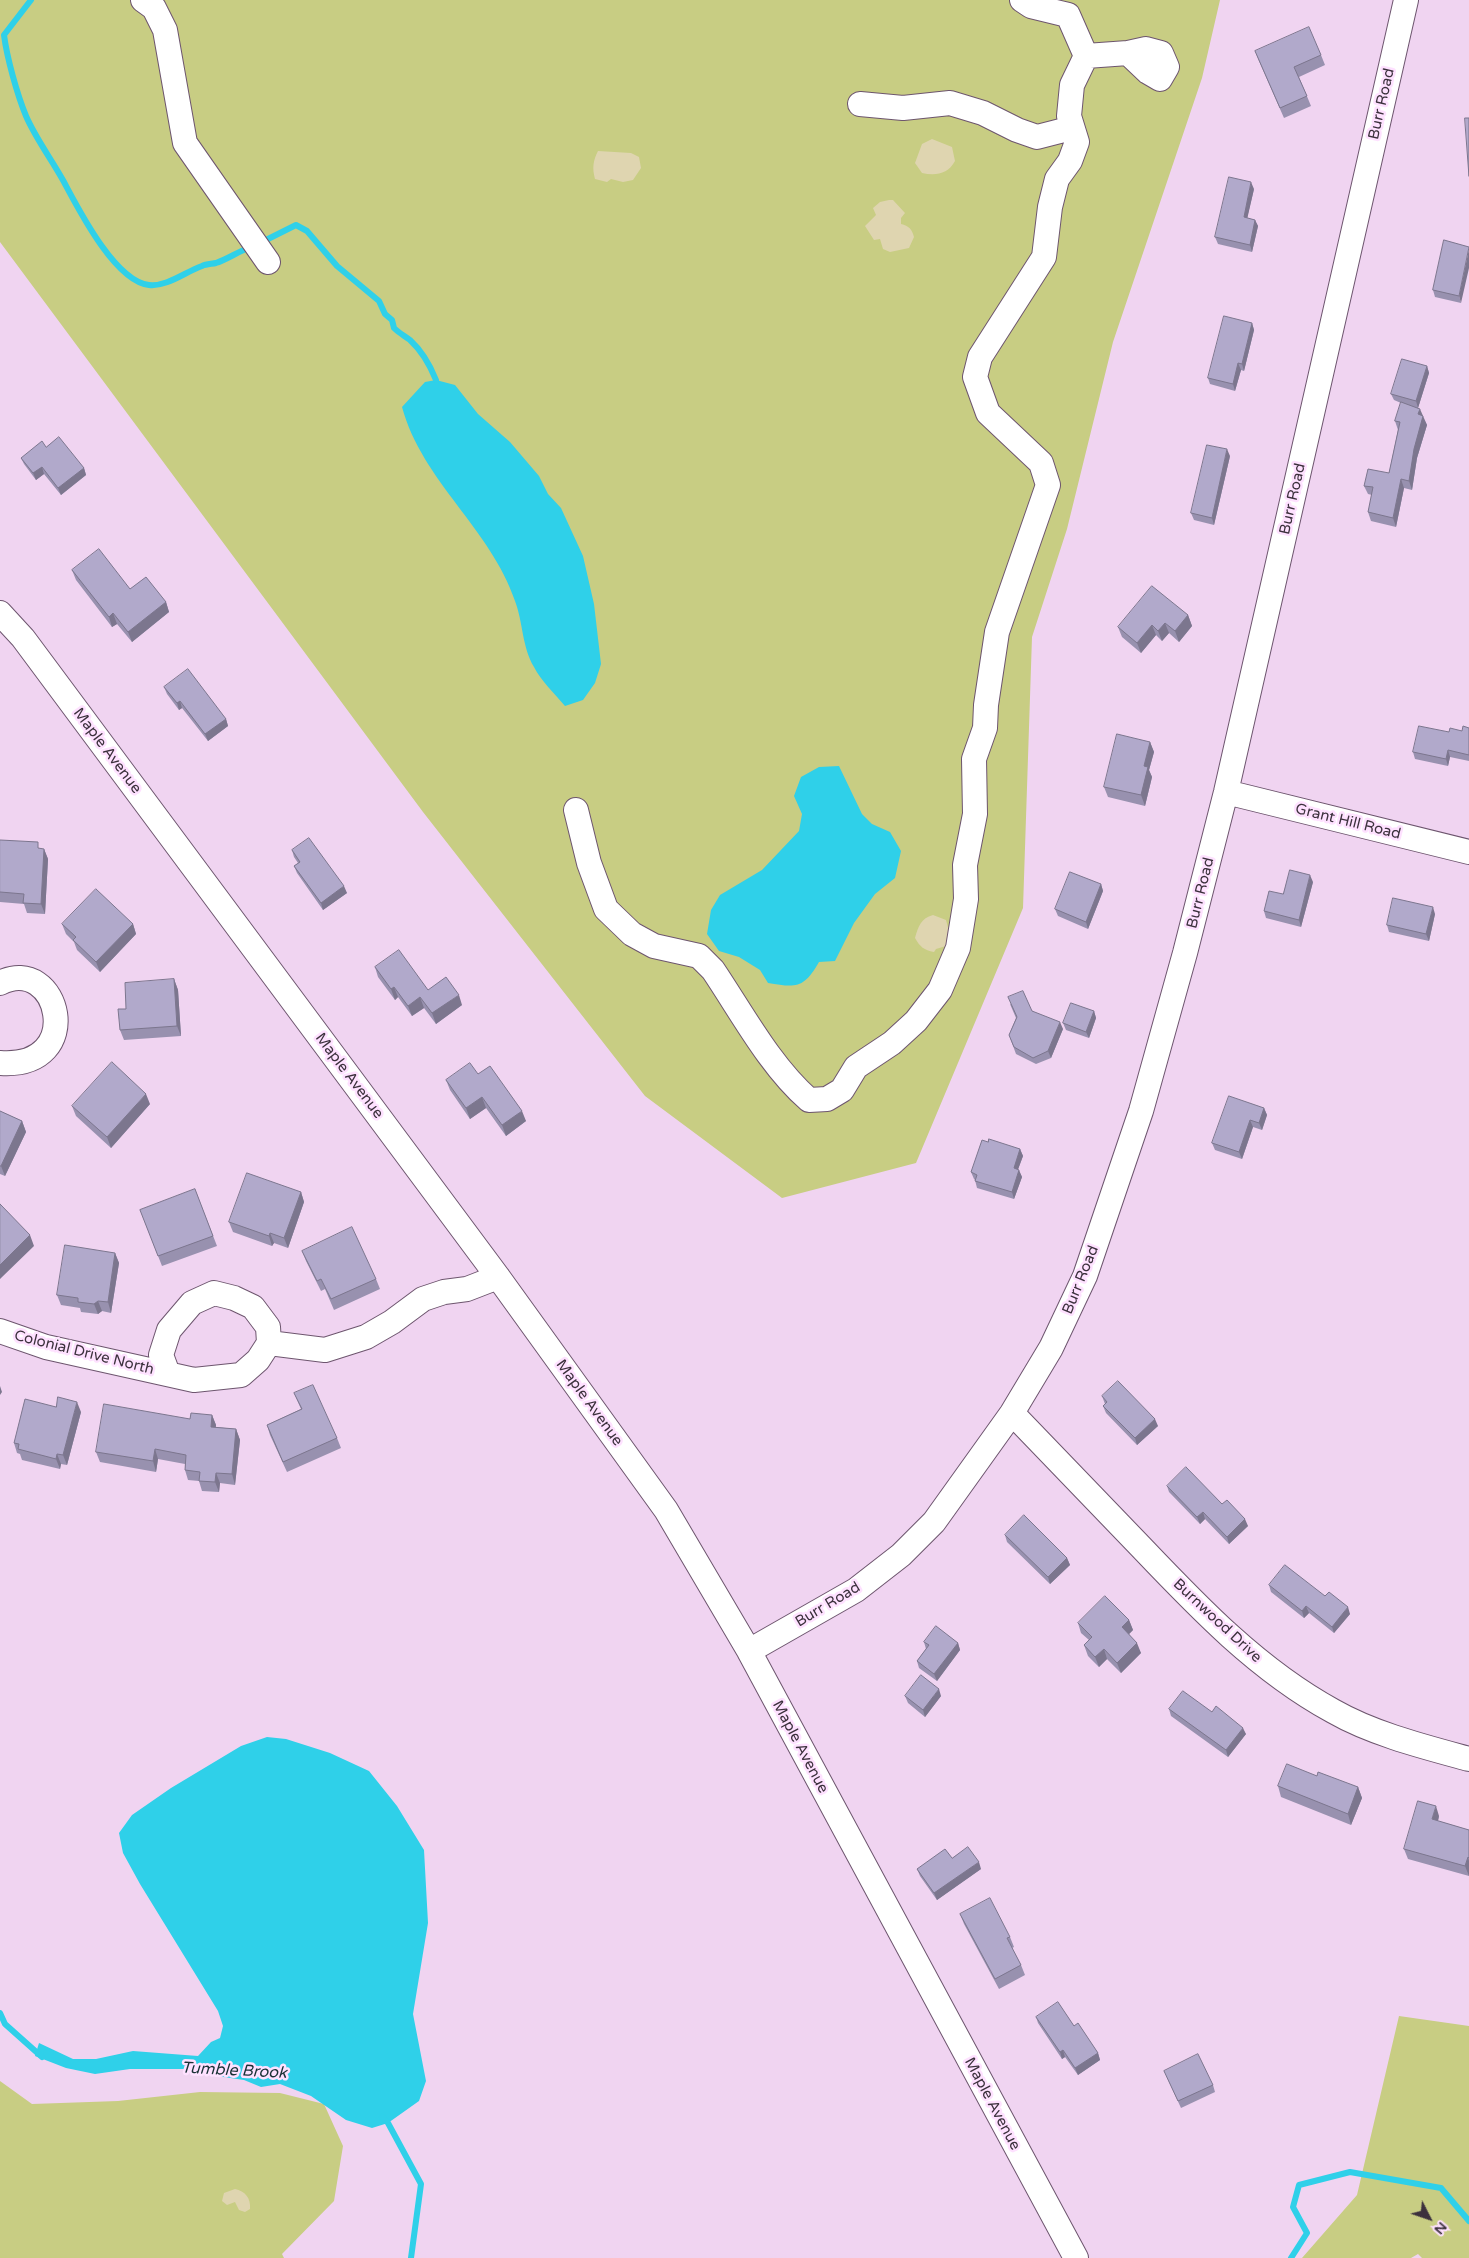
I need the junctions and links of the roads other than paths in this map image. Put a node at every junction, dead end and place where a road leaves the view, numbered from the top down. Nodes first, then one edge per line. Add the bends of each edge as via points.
1 (143, 0) edge
2 (1022, 0) edge
3 (1406, 0) edge
4 (1064, 8) edge
5 (1128, 52) dead end
6 (1086, 56) junction
7 (860, 104) dead end
8 (1072, 128) junction
9 (261, 252) dead end
10 (0, 613) edge
11 (1226, 792) junction
12 (576, 810) dead end
13 (1469, 852) edge
14 (0, 983) edge
15 (0, 1063) edge
16 (498, 1277) junction
17 (0, 1331) edge
18 (269, 1343) junction
19 (168, 1374) junction
20 (1012, 1413) junction
21 (749, 1651) junction
22 (1469, 1759) edge
23 (1076, 2258) edge

1 - 9 street via 154,8 165,30 185,144
2 - 4 street via 1030,6
3 - 11 street, Burr Road
4 - 6 street
5 - 6 street
6 - 8 street via 1072,85 1069,116
7 - 8 street via 903,108 950,103 1037,136
8 - 12 street via 1076,142 1070,161 1056,179 1044,257 980,357 975,377 988,413 1041,463 1048,485 997,632 985,728 974,759 975,814 965,865 966,900 958,948 940,990 898,1037 856,1066 842,1090 827,1099 809,1100 778,1067 699,956 654,946 632,934 606,908 589,863
10 - 16 street, Maple Avenue via 23,638
11 - 13 street, Grant Hill Road
11 - 20 street, Burr Road via 1186,952 1140,1111 1084,1276 1051,1348
14 - 15 street via 18,977 37,983 51,997 56,1015 54,1035 45,1051 28,1061
16 - 18 street via 467,1289 423,1299 366,1337 325,1350
16 - 21 street, Maple Avenue via 666,1510
17 - 19 street, Colonial Drive North via 46,1346
18 - 19 street, Colonial Drive North via 258,1360 241,1375 194,1380
18 - 19 street, Colonial Drive North via 268,1327 252,1307 214,1293 192,1303 169,1330 161,1355
20 - 21 street, Burr Road via 934,1522 901,1555 856,1590
20 - 22 street, Burnwood Drive via 1182,1590 1241,1647 1286,1682 1334,1712 1364,1726
21 - 23 street, Maple Avenue

